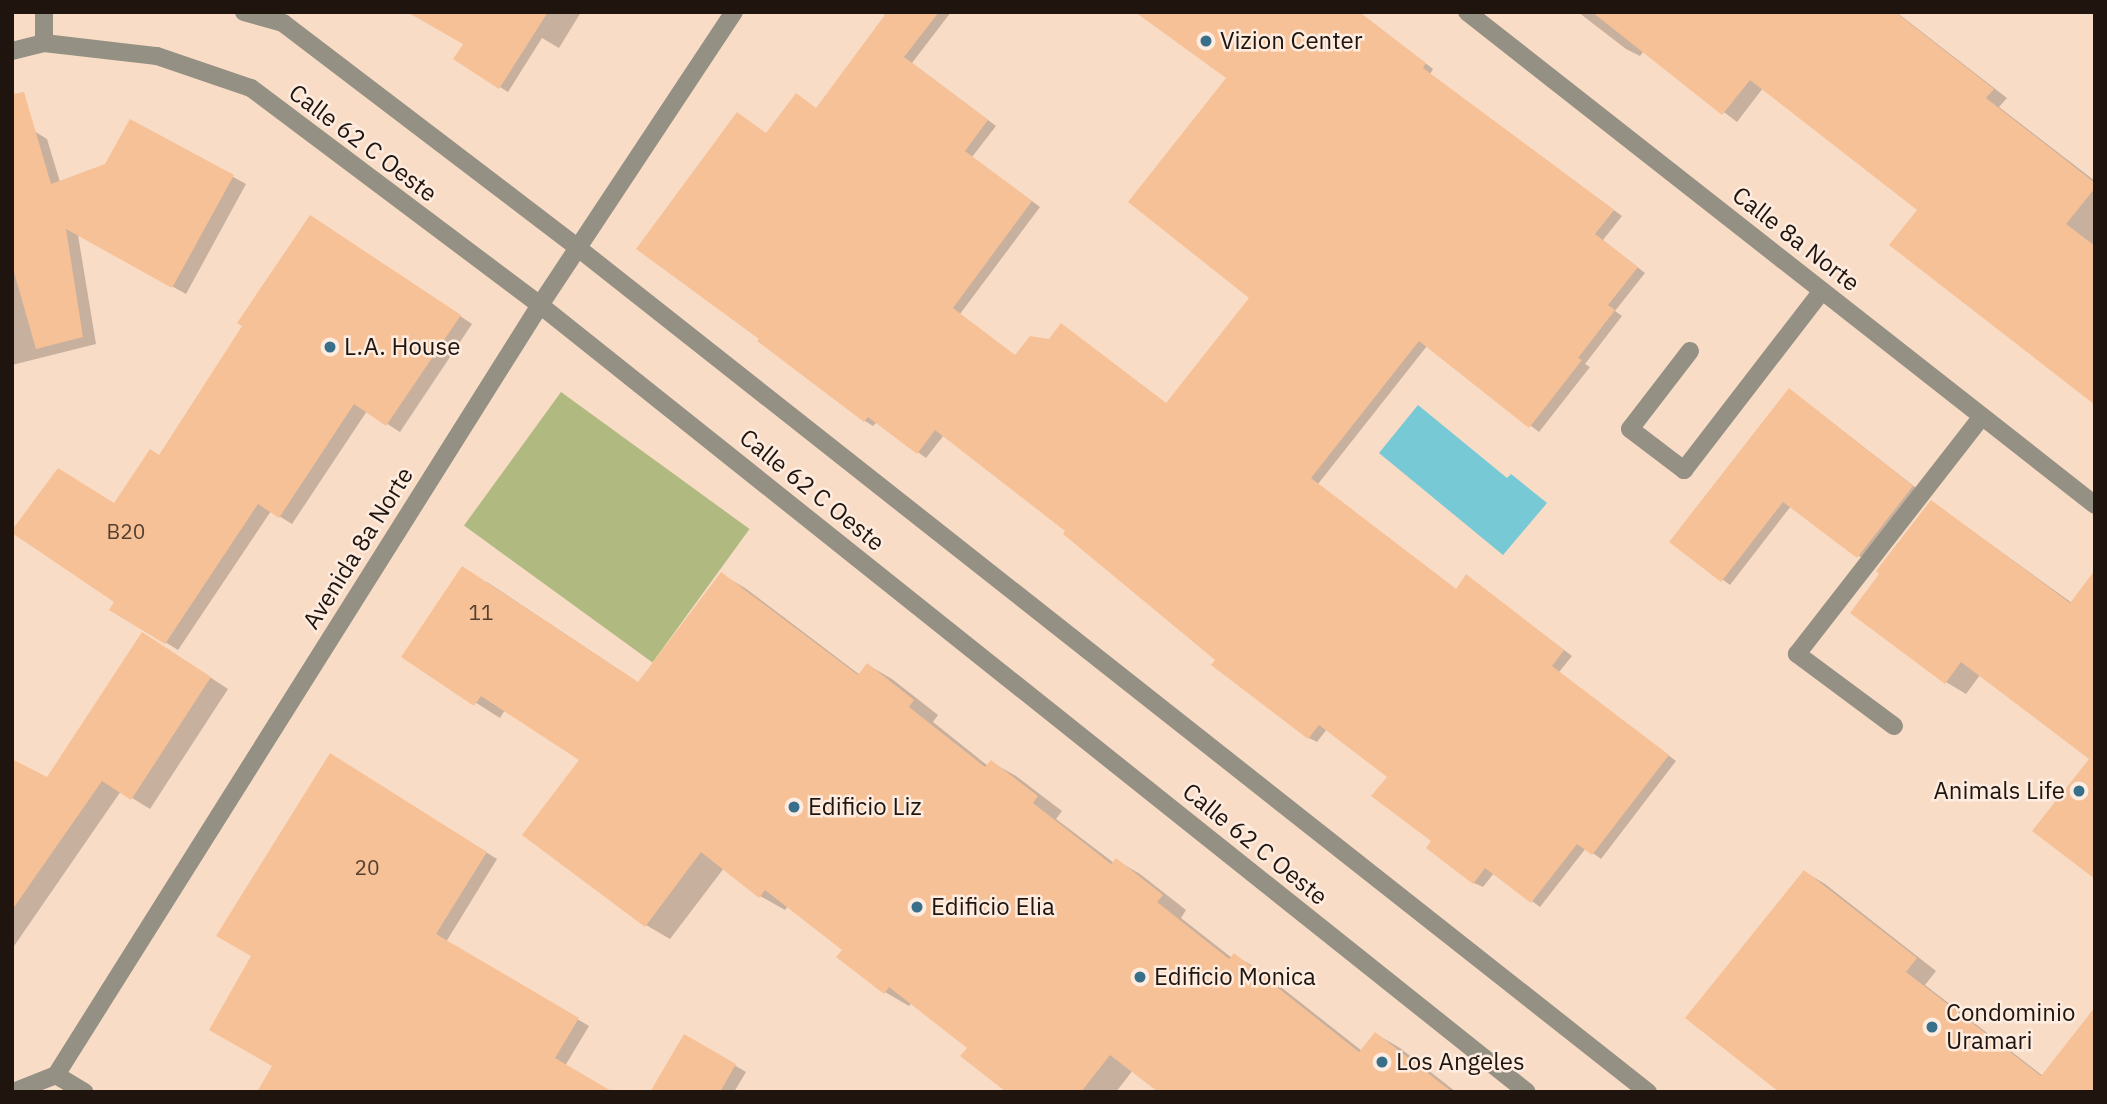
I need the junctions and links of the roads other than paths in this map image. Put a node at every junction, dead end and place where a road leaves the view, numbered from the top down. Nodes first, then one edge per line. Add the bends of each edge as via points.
1 (44, 12) edge
2 (244, 12) edge
3 (734, 12) edge
4 (1467, 12) edge
5 (44, 43) junction
6 (12, 51) edge
7 (578, 248) junction
8 (1822, 291) junction
9 (540, 305) junction
10 (1690, 351) dead end
11 (1982, 416) junction
12 (2095, 505) edge
13 (1894, 726) dead end
14 (56, 1075) junction
15 (12, 1092) edge
16 (84, 1092) edge
17 (1527, 1092) edge
18 (1648, 1092) edge

1 - 5 street
2 - 7 street, Calle 62 C Oeste via 283,23
3 - 7 street, Avenida 8a Norte
4 - 8 street, Calle 8a Norte
5 - 6 street, Calle 62 C Oeste
5 - 9 street, Calle 62 C Oeste via 157,56 251,88
7 - 9 street, Avenida 8a Norte
7 - 18 street, Calle 62 C Oeste
8 - 10 street via 1684,470 1630,429
8 - 11 street, Calle 8a Norte
9 - 14 street, Avenida 8a Norte
9 - 17 street, Calle 62 C Oeste
11 - 12 street, Calle 8a Norte
11 - 13 street via 1797,654
14 - 15 street
14 - 16 street

